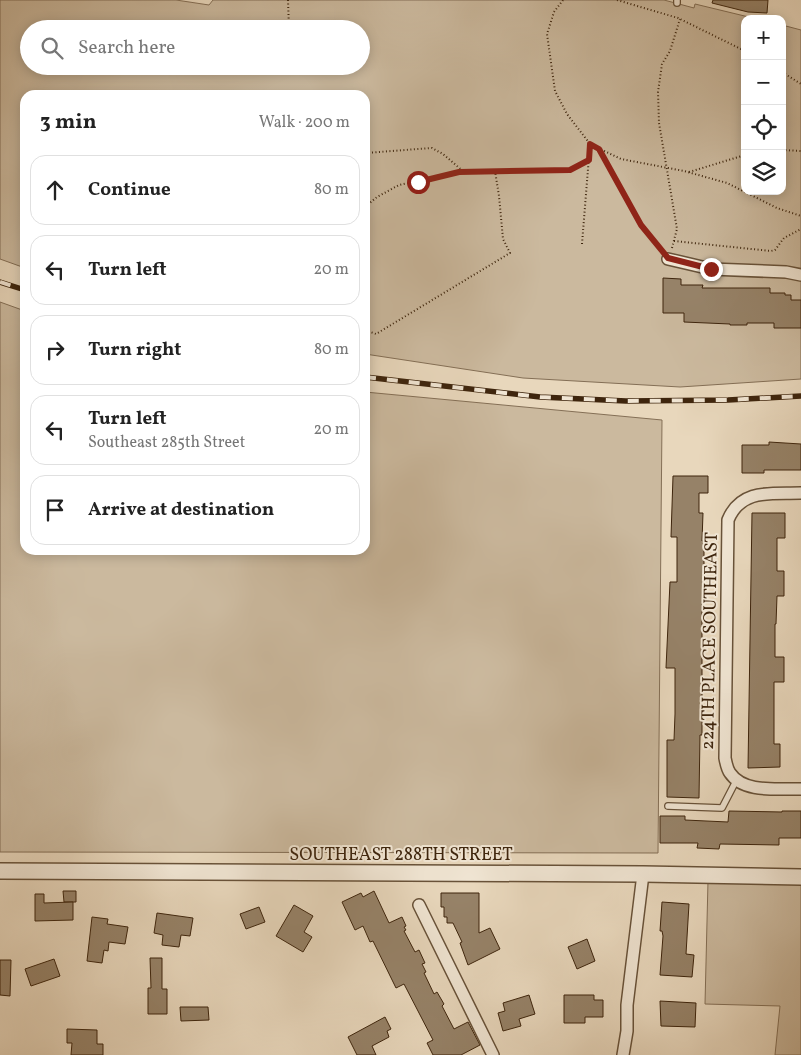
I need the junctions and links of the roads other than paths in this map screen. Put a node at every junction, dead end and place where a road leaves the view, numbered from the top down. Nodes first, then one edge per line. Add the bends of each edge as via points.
1 (668, 258) road end
2 (801, 275) edge
3 (801, 493) edge
4 (736, 780) junction
5 (801, 789) edge
6 (668, 806) dead end
7 (0, 871) edge
8 (643, 874) junction
9 (801, 877) edge
10 (419, 905) dead end
11 (493, 1055) edge
12 (622, 1055) edge

1 - 2 street via 711,269
3 - 4 street, 224TH PLACE SOUTHEAST via 759,494 747,498 739,502 728,520 725,758 728,772
4 - 5 street via 752,787
4 - 6 lane via 722,808
7 - 8 street, SOUTHEAST 288TH STREET
8 - 9 street, SOUTHEAST 288TH STREET
8 - 12 street
10 - 11 street

